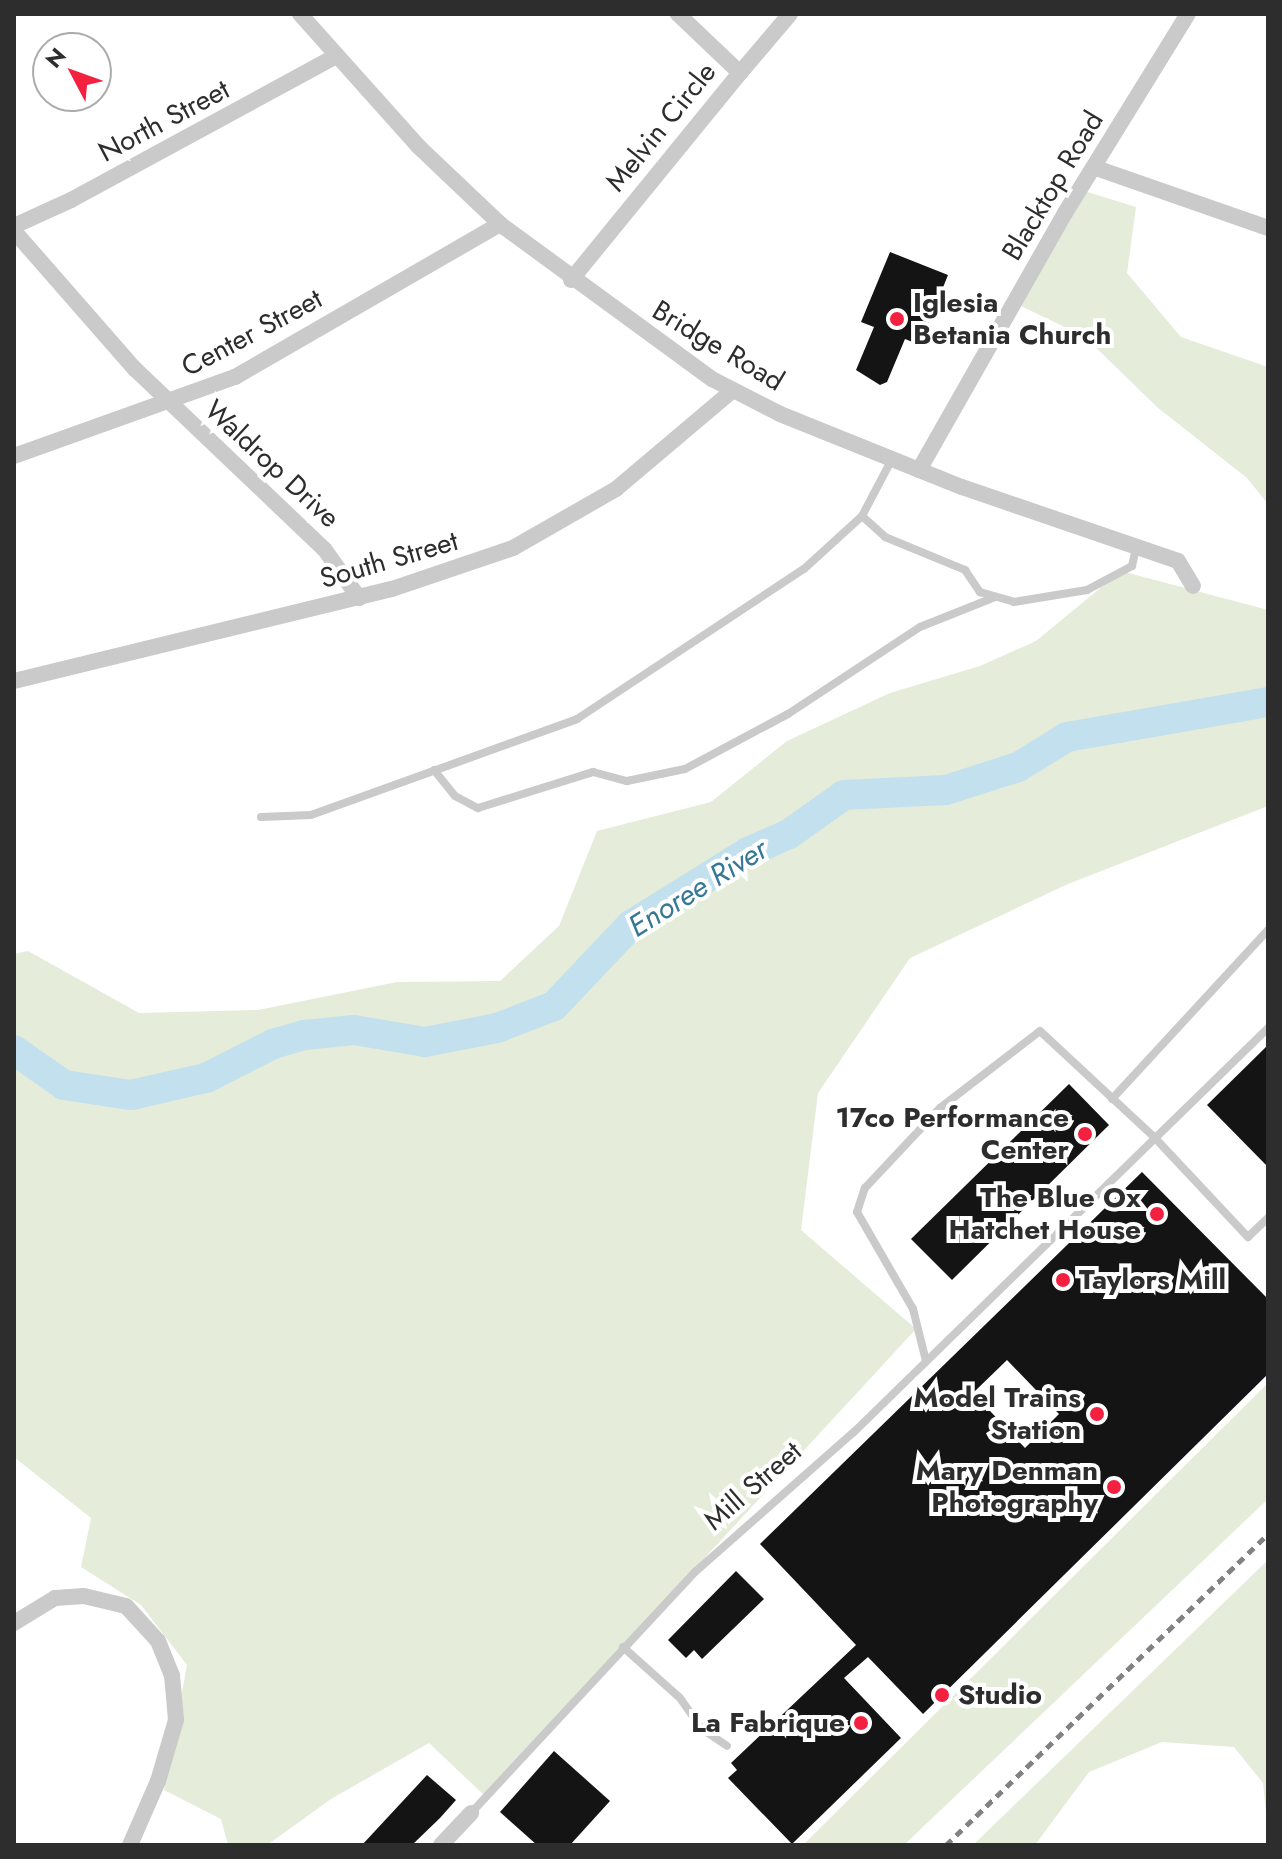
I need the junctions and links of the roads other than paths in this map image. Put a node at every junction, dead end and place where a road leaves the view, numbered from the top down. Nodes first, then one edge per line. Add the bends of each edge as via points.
1 (300, 14) edge
2 (678, 14) edge
3 (790, 14) edge
4 (1188, 14) edge
5 (336, 56) junction
6 (740, 73) junction
7 (1096, 168) junction
8 (500, 224) junction
9 (14, 228) edge
10 (1268, 228) edge
11 (571, 280) junction
12 (733, 390) junction
13 (170, 404) junction
14 (14, 456) edge
15 (892, 458) junction
16 (919, 470) junction
17 (862, 516) junction
18 (1136, 548) junction
19 (1193, 586) dead end
20 (995, 597) junction
21 (359, 598) junction
22 (14, 681) edge
23 (434, 770) junction
24 (261, 817) dead end
25 (1268, 930) edge
26 (1268, 1028) edge
27 (1112, 1099) junction
28 (1155, 1138) junction
29 (1268, 1218) edge
30 (926, 1361) junction
31 (14, 1623) edge
32 (623, 1647) junction
33 (727, 1746) dead end
34 (471, 1813) joint
35 (130, 1845) edge
36 (441, 1845) edge

1 - 5 street, Bridge Road
2 - 6 street, Melvin Circle
3 - 6 street
4 - 7 street, Blacktop Road
5 - 8 street, Bridge Road via 419,147
5 - 9 street, North Street
6 - 11 street, Melvin Circle
7 - 10 street
7 - 16 street, Blacktop Road
8 - 11 street, Bridge Road
8 - 13 street, Center Street via 235,377
9 - 13 street, Waldrop Drive
11 - 12 street, Bridge Road
12 - 15 street, Bridge Road
12 - 21 street, South Street via 647,467 567,521 476,562
13 - 14 street, Center Street
13 - 21 street, Waldrop Drive via 325,550
15 - 16 street, Bridge Road
15 - 17 lane
16 - 18 street, Bridge Road
17 - 20 lane via 885,537 965,570 980,592
17 - 23 lane via 804,569 577,719
18 - 19 street, Bridge Road via 1178,561
18 - 20 lane via 1132,566 1087,590 1014,602
20 - 23 lane via 920,627 788,714 685,769 627,781 593,772 478,808 455,796
21 - 22 street, South Street
23 - 24 lane via 311,815
25 - 27 lane
26 - 28 lane, Mill Street
27 - 28 lane
27 - 30 lane via 1040,1031 940,1108 865,1188 857,1212 913,1309
28 - 29 lane via 1248,1237
28 - 30 lane, Mill Street
30 - 32 lane, Mill Street via 725,1543
31 - 35 street via 55,1598 84,1596 126,1606 158,1641 176,1695 176,1720 158,1781
32 - 33 lane via 680,1698 702,1729
32 - 34 lane, Mill Street
34 - 36 street, Mill Street

